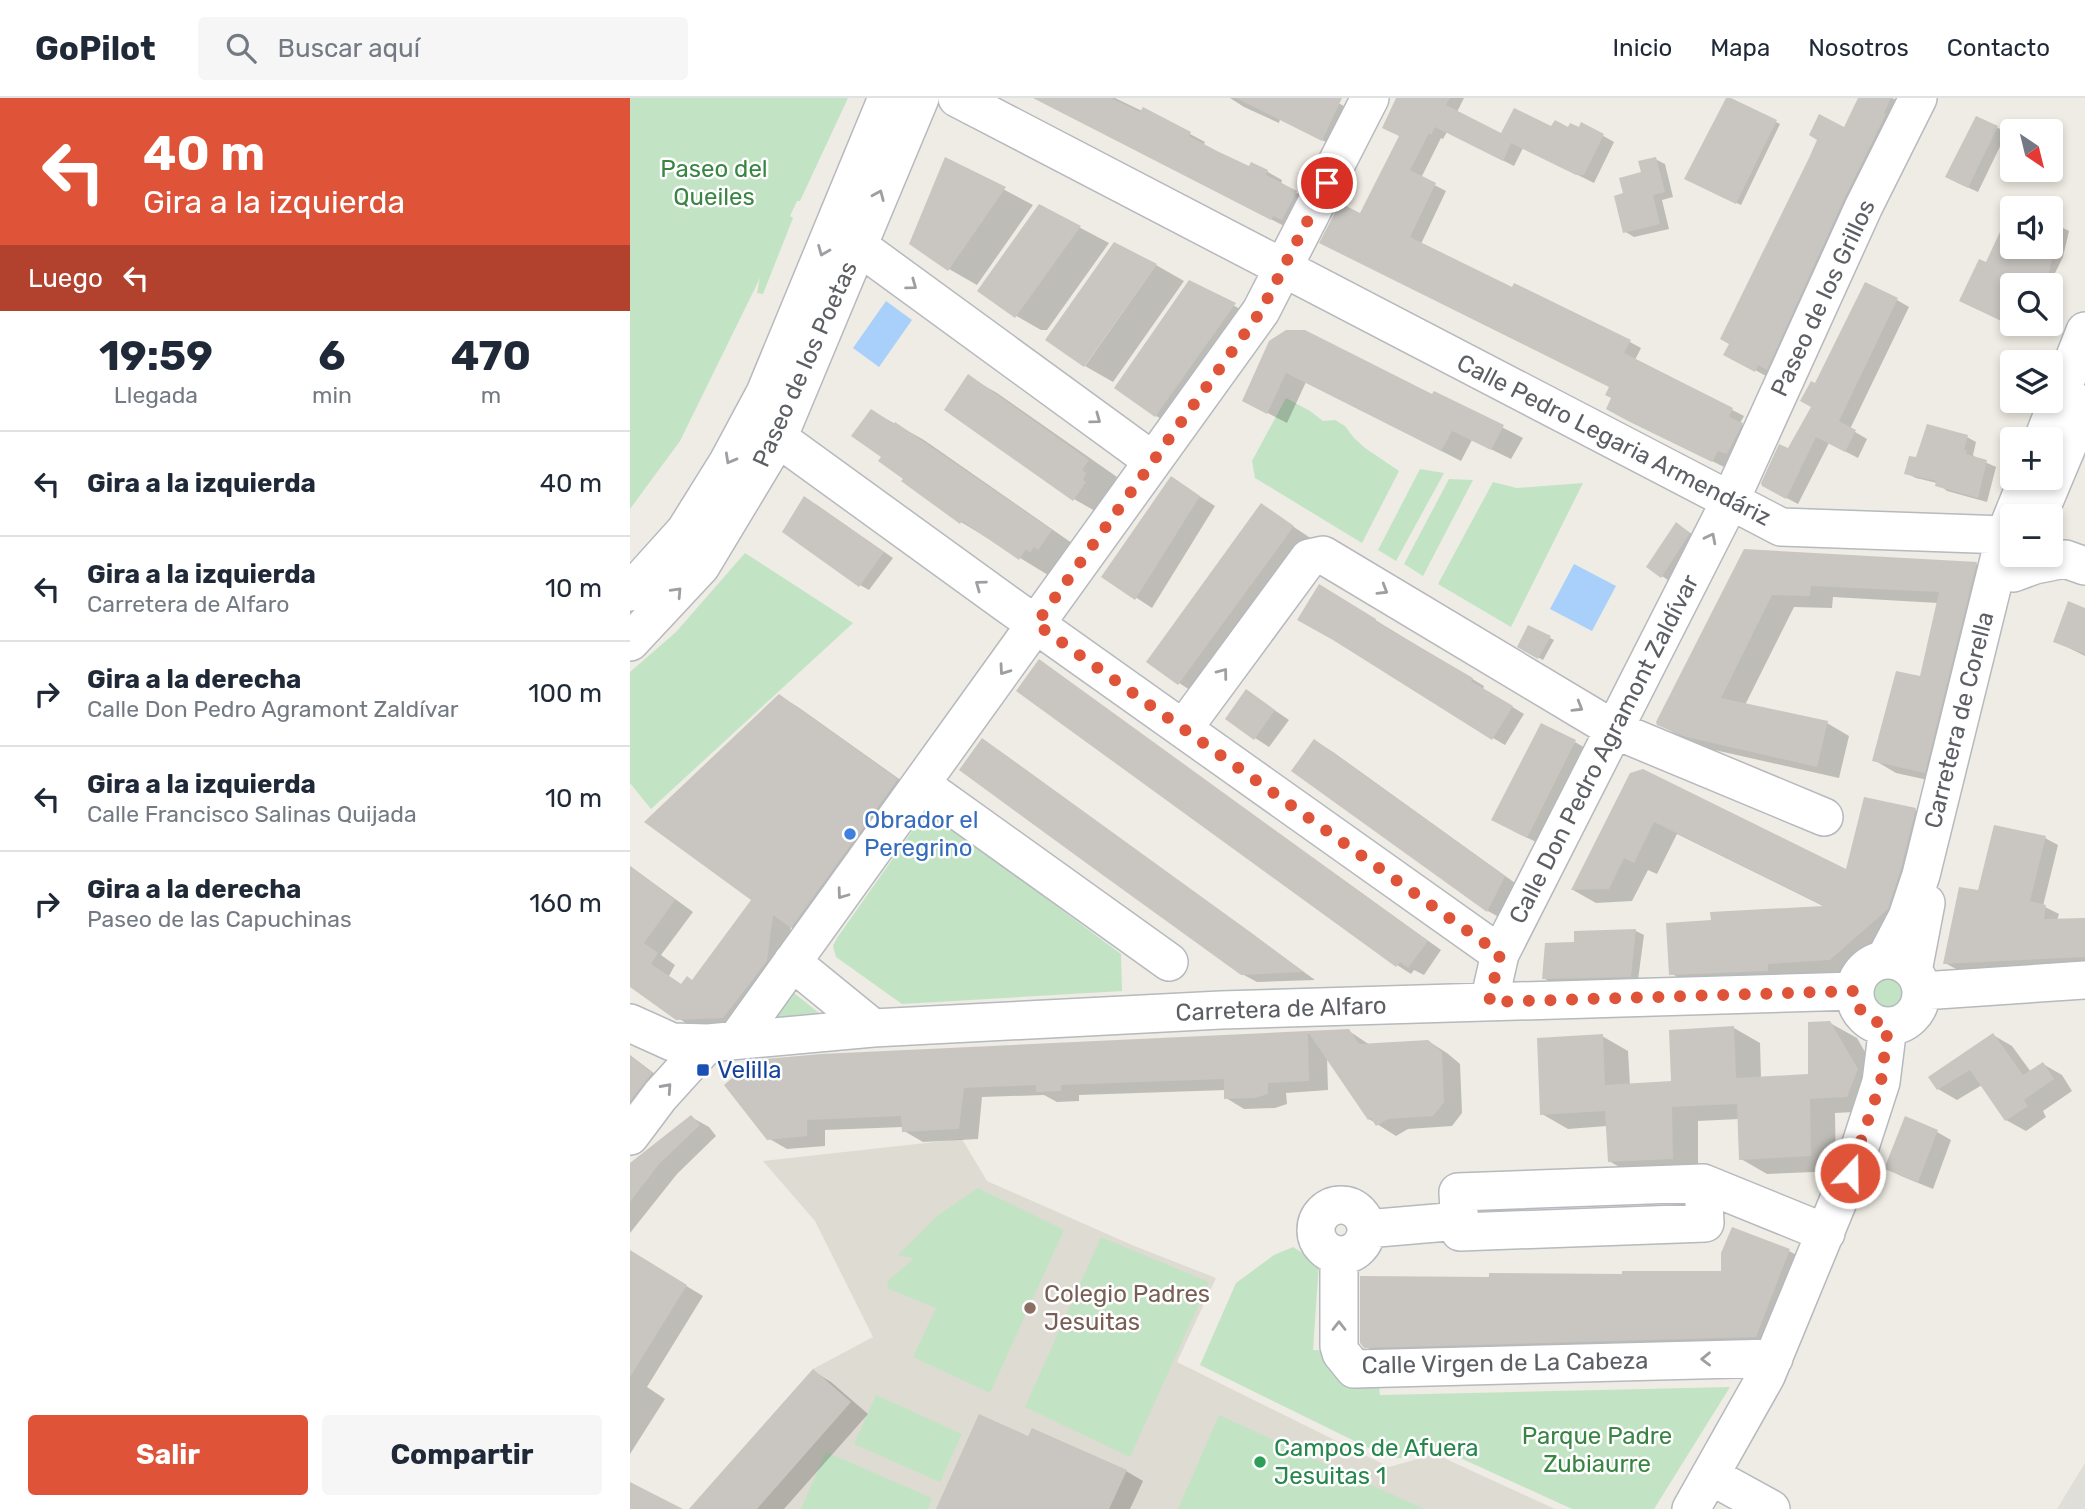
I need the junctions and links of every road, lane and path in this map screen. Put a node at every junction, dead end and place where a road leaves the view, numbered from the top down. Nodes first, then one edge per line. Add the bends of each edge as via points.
1 (887, 98) edge
2 (920, 98) edge
3 (957, 98) edge
4 (1370, 98) edge
5 (1919, 98) edge
6 (857, 245) junction
7 (1284, 269) junction
8 (2085, 331) edge
9 (2085, 404) edge
10 (2048, 427) edge
11 (778, 438) junction
12 (1153, 461) junction
13 (2039, 493) edge
14 (1730, 500) junction
15 (2000, 552) edge
16 (2075, 562) edge
17 (2009, 567) edge
18 (630, 592) edge
19 (1036, 624) junction
20 (630, 642) edge
21 (1183, 729) junction
22 (1615, 730) junction
23 (922, 785) junction
24 (1824, 817) dead end
25 (1500, 954) junction
26 (792, 962) junction
27 (1169, 962) dead end
28 (1907, 974) junction
29 (2085, 981) edge
30 (1855, 991) junction
31 (1489, 1002) junction
32 (630, 1023) edge
33 (1888, 1026) junction
34 (873, 1028) junction
35 (722, 1041) junction
36 (630, 1136) edge
37 (1826, 1233) junction
38 (1774, 1358) junction
39 (1711, 1476) junction
40 (1691, 1509) edge
41 (1771, 1509) edge

1 -> 18 street, Paseo de los Poetas via 765,393 685,531
6 -> 2 street, Paseo de los Poetas
3 - 7 street, Calle Pedro Legaria Armendáriz
4 - 7 street
5 - 14 street, Paseo de los Grillos via 1864,206
6 - 11 street, Paseo de los Poetas
6 -> 12 street
7 - 12 street via 1261,311
7 - 14 street, Calle Pedro Legaria Armendáriz
8 - 10 street
9 - 13 street, Carretera de Corella
19 -> 11 street
20 -> 11 street, Paseo de los Poetas via 701,566
12 - 19 street
13 - 16 street via 2055,536
14 - 15 street, Calle Pedro Legaria Armendáriz via 1781,527
22 -> 14 street, Calle Don Pedro Agramont Zaldívar
17 - 28 street, Carretera de Corella via 1907,917
19 - 21 street
19 -> 23 street
21 -> 22 street via 1309,558 1324,555
21 - 25 street
22 - 24 street
22 - 25 street, Calle Don Pedro Agramont Zaldívar
23 -> 26 street
23 - 27 street
25 - 31 street, Calle Don Pedro Agramont Zaldívar
26 - 34 street
26 - 35 street
28 - 29 street
28 - 30 street via 1877,961 1862,973
28 - 33 street via 1917,1011 1902,1024
30 - 31 street, Carretera de Alfaro
30 - 33 street via 1857,1006 1867,1019
31 - 34 street, Carretera de Alfaro
32 - 35 street, Carretera de Alfaro via 672,1042
33 - 37 street via 1881,1082
34 - 35 street, Carretera de Alfaro
36 -> 35 street via 660,1096
37 - 38 street
38 -> 37 street, Calle Virgen de La Cabeza via 1354,1368 1339,1346 1339,1255 1357,1250 1366,1229 1459,1221 1460,1233 1704,1223 1703,1182
38 - 39 street
39 - 40 street
39 - 41 street

